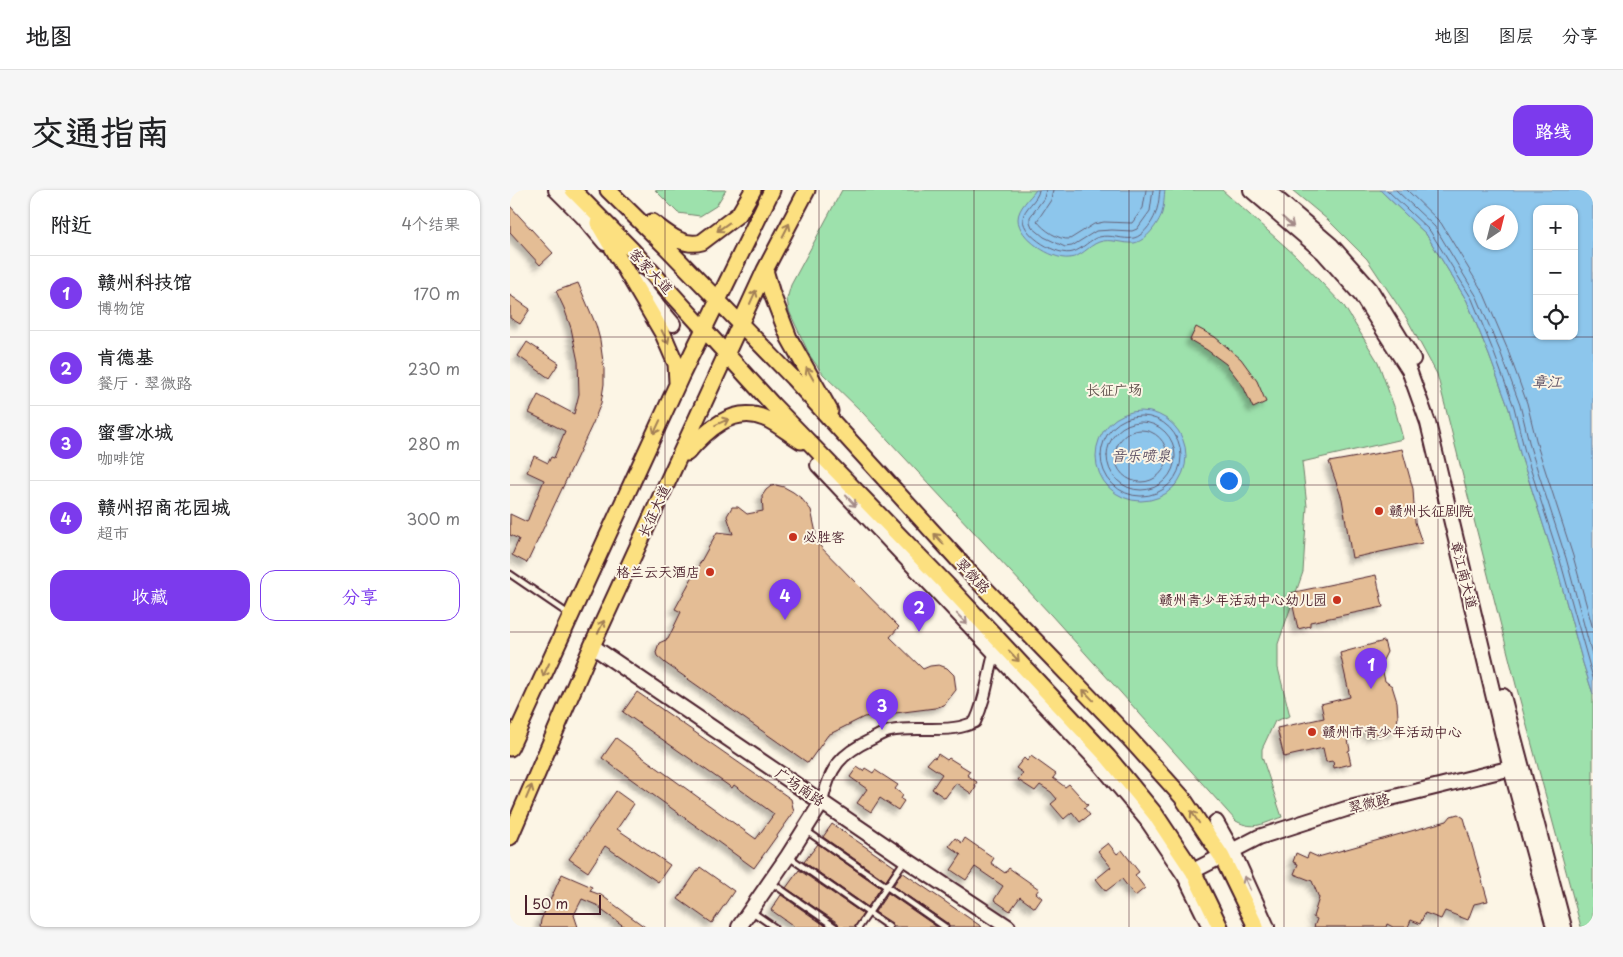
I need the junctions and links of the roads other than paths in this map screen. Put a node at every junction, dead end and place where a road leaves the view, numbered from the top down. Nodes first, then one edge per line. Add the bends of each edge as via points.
1 (556, 190) edge
2 (573, 190) edge
3 (608, 190) edge
4 (753, 190) edge
5 (759, 190) edge
6 (772, 190) edge
7 (807, 190) edge
8 (1251, 190) edge
9 (1268, 190) edge
10 (587, 204) junction
11 (759, 214) junction
12 (617, 258) junction
13 (765, 270) junction
14 (718, 300) junction
15 (673, 324) dead end
16 (741, 324) junction
17 (704, 329) junction
18 (727, 354) junction
19 (678, 383) junction
20 (842, 432) junction
21 (821, 461) junction
22 (675, 467) junction
23 (510, 574) edge
24 (570, 616) junction
25 (592, 646) junction
26 (997, 646) junction
27 (510, 748) edge
28 (1516, 767) junction
29 (822, 802) junction
30 (1216, 822) dead end
31 (804, 830) junction
32 (510, 836) edge
33 (1227, 854) junction
34 (788, 856) junction
35 (905, 859) junction
36 (1193, 871) junction
37 (770, 882) junction
38 (886, 887) junction
39 (750, 911) junction
40 (869, 913) junction
41 (739, 927) edge
42 (774, 927) edge
43 (835, 927) edge
44 (859, 927) edge
45 (889, 927) edge
46 (945, 927) edge
47 (1008, 927) edge
48 (1210, 927) edge
49 (1220, 927) edge
50 (1256, 927) edge
51 (1267, 927) edge
52 (1554, 927) edge
53 (1564, 927) edge

1 - 12 street via 583,216
2 - 10 main road, 客家大道
4 -> 3 main road via 739,214 695,244 673,237
3 - 14 main road, 客家大道
5 - 11 main road
6 - 11 main road
13 -> 7 main road, 长征大道
8 -> 28 street, 章江南大道 via 1324,253 1362,295 1409,370 1428,423
9 - 28 street, 章江南大道 via 1330,245 1370,289 1418,367 1436,420
10 - 12 main road
10 - 17 main road, 客家大道
11 - 14 main road
12 - 15 street
12 -> 19 main road via 670,348
16 -> 13 main road, 长征大道
20 -> 13 main road via 788,338
14 - 16 main road, 翠微路
14 - 17 main road
16 - 18 main road, 长征大道
16 - 20 main road, 翠微路
17 - 18 main road, 客家大道
17 - 19 main road
18 - 21 main road, 翠微路
18 - 22 main road, 长征大道
19 -> 24 main road
33 -> 20 main road, 翠微路 via 1129,738 972,575
22 -> 21 main road via 713,426 744,414 765,418
21 -> 26 main road, 翠微路
25 -> 22 main road, 长征大道
23 - 24 lane
24 -> 27 main road
25 - 29 street, 广场南路
32 -> 25 main road, 长征大道
26 - 29 street via 987,691 975,722 960,727 889,731 863,743 847,752 834,768 826,782
26 -> 36 main road, 翠微路 via 1108,757 1155,814
26 - 48 street via 1147,820 1185,876
28 - 33 street, 翠微路 via 1346,809 1259,837
28 - 52 street, 章江南大道
28 - 53 street, 章江南大道
29 - 31 street
29 - 35 street, 广场南路
30 - 33 street
31 - 34 street
31 - 38 lane
33 - 36 street, 翠微路
33 - 50 main road
51 -> 33 street
34 - 37 street
34 - 40 lane
35 - 38 lane
35 - 47 street, 广场南路
36 - 49 main road
37 - 39 street
37 - 43 lane
38 - 40 lane
38 - 46 lane
39 - 41 street
39 - 42 lane
40 - 44 lane
40 - 45 lane

